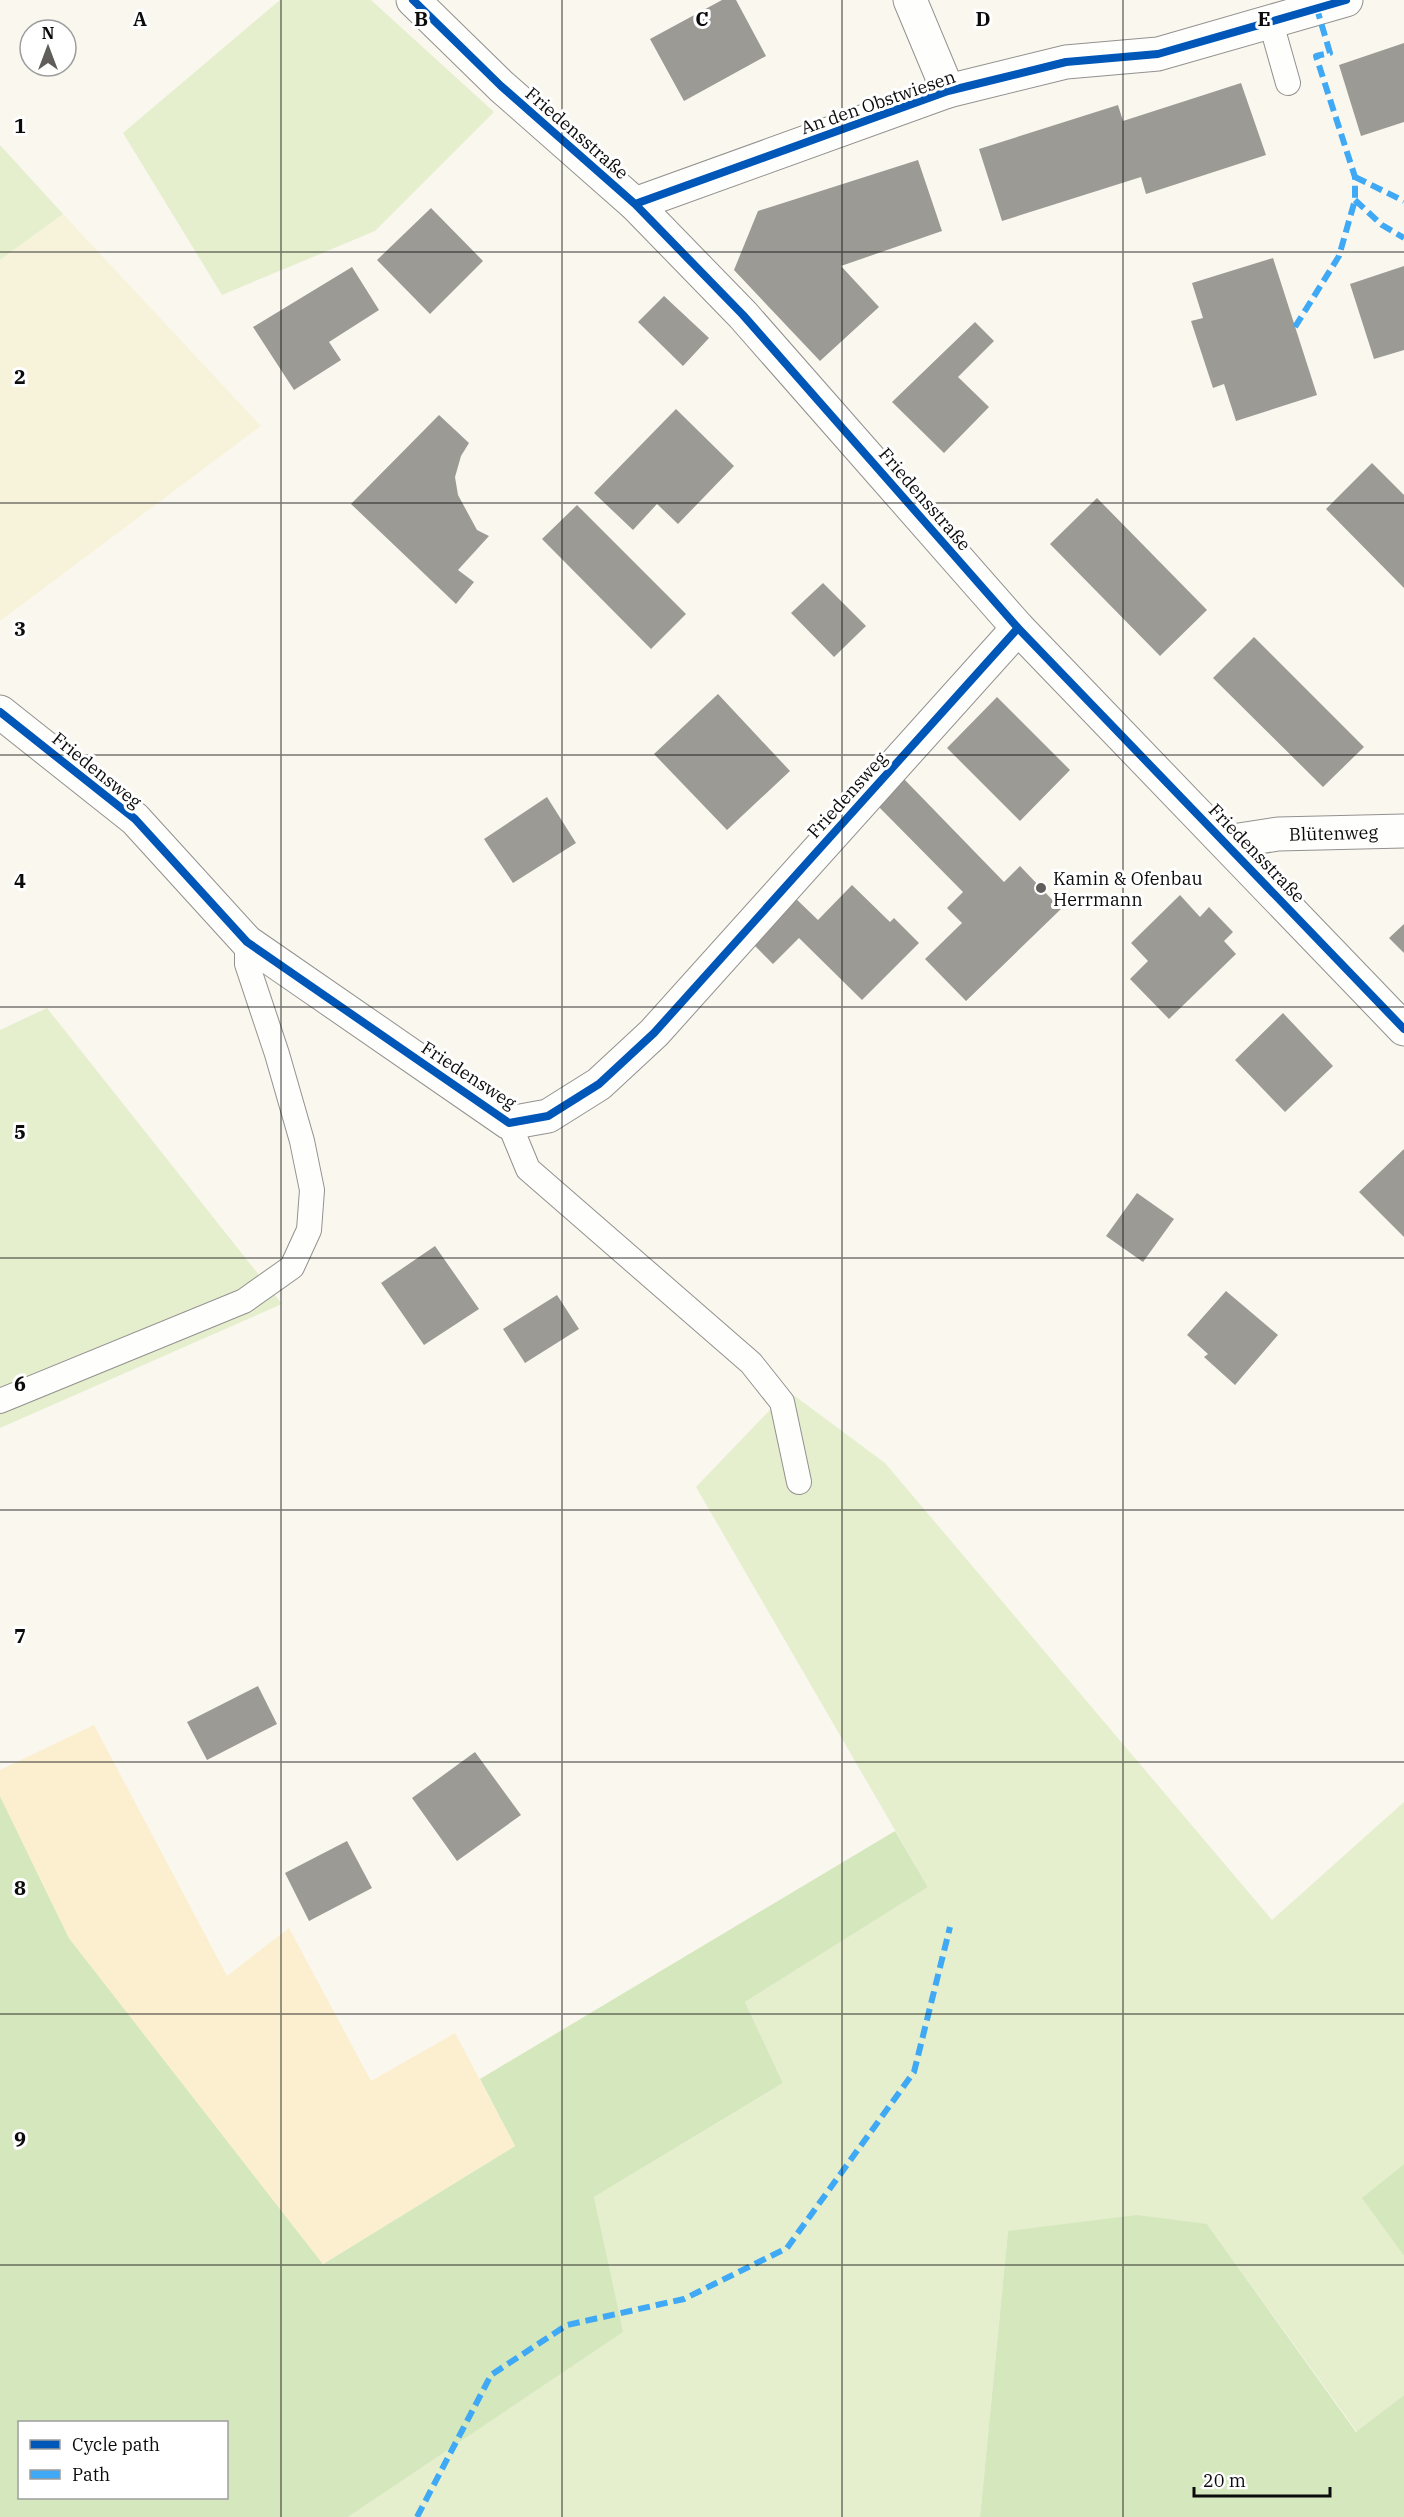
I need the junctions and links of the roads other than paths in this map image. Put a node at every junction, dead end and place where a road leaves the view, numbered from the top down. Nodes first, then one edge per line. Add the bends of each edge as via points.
1 (413, 0) edge
2 (910, 0) edge
3 (1346, 0) edge
4 (1271, 23) junction
5 (1288, 83) dead end
6 (948, 91) junction
7 (635, 204) junction
8 (1018, 628) junction
9 (0, 712) edge
10 (1404, 831) edge
11 (1226, 842) junction
12 (247, 942) junction
13 (1404, 1029) edge
14 (509, 1123) junction
15 (0, 1401) edge
16 (800, 1482) dead end

1 - 7 street, Friedensstraße via 501,86
2 - 6 street
3 - 4 street, An den Obstwiesen
4 - 5 lane
4 - 6 street, An den Obstwiesen via 1158,54 1066,62
6 - 7 street, An den Obstwiesen
7 - 8 street, Friedensstraße via 743,315
8 - 11 street, Friedensstraße
8 - 14 street, Friedensweg via 654,1033 599,1084 548,1116
9 - 12 street, Friedensweg via 135,819
10 - 11 street, Blütenweg via 1278,834
11 - 13 street, Friedensstraße
12 - 14 street, Friedensweg
12 - 15 lane via 247,964 278,1054 312,1190 309,1230 292,1267 244,1301
14 - 16 lane via 528,1169 751,1363 782,1402

